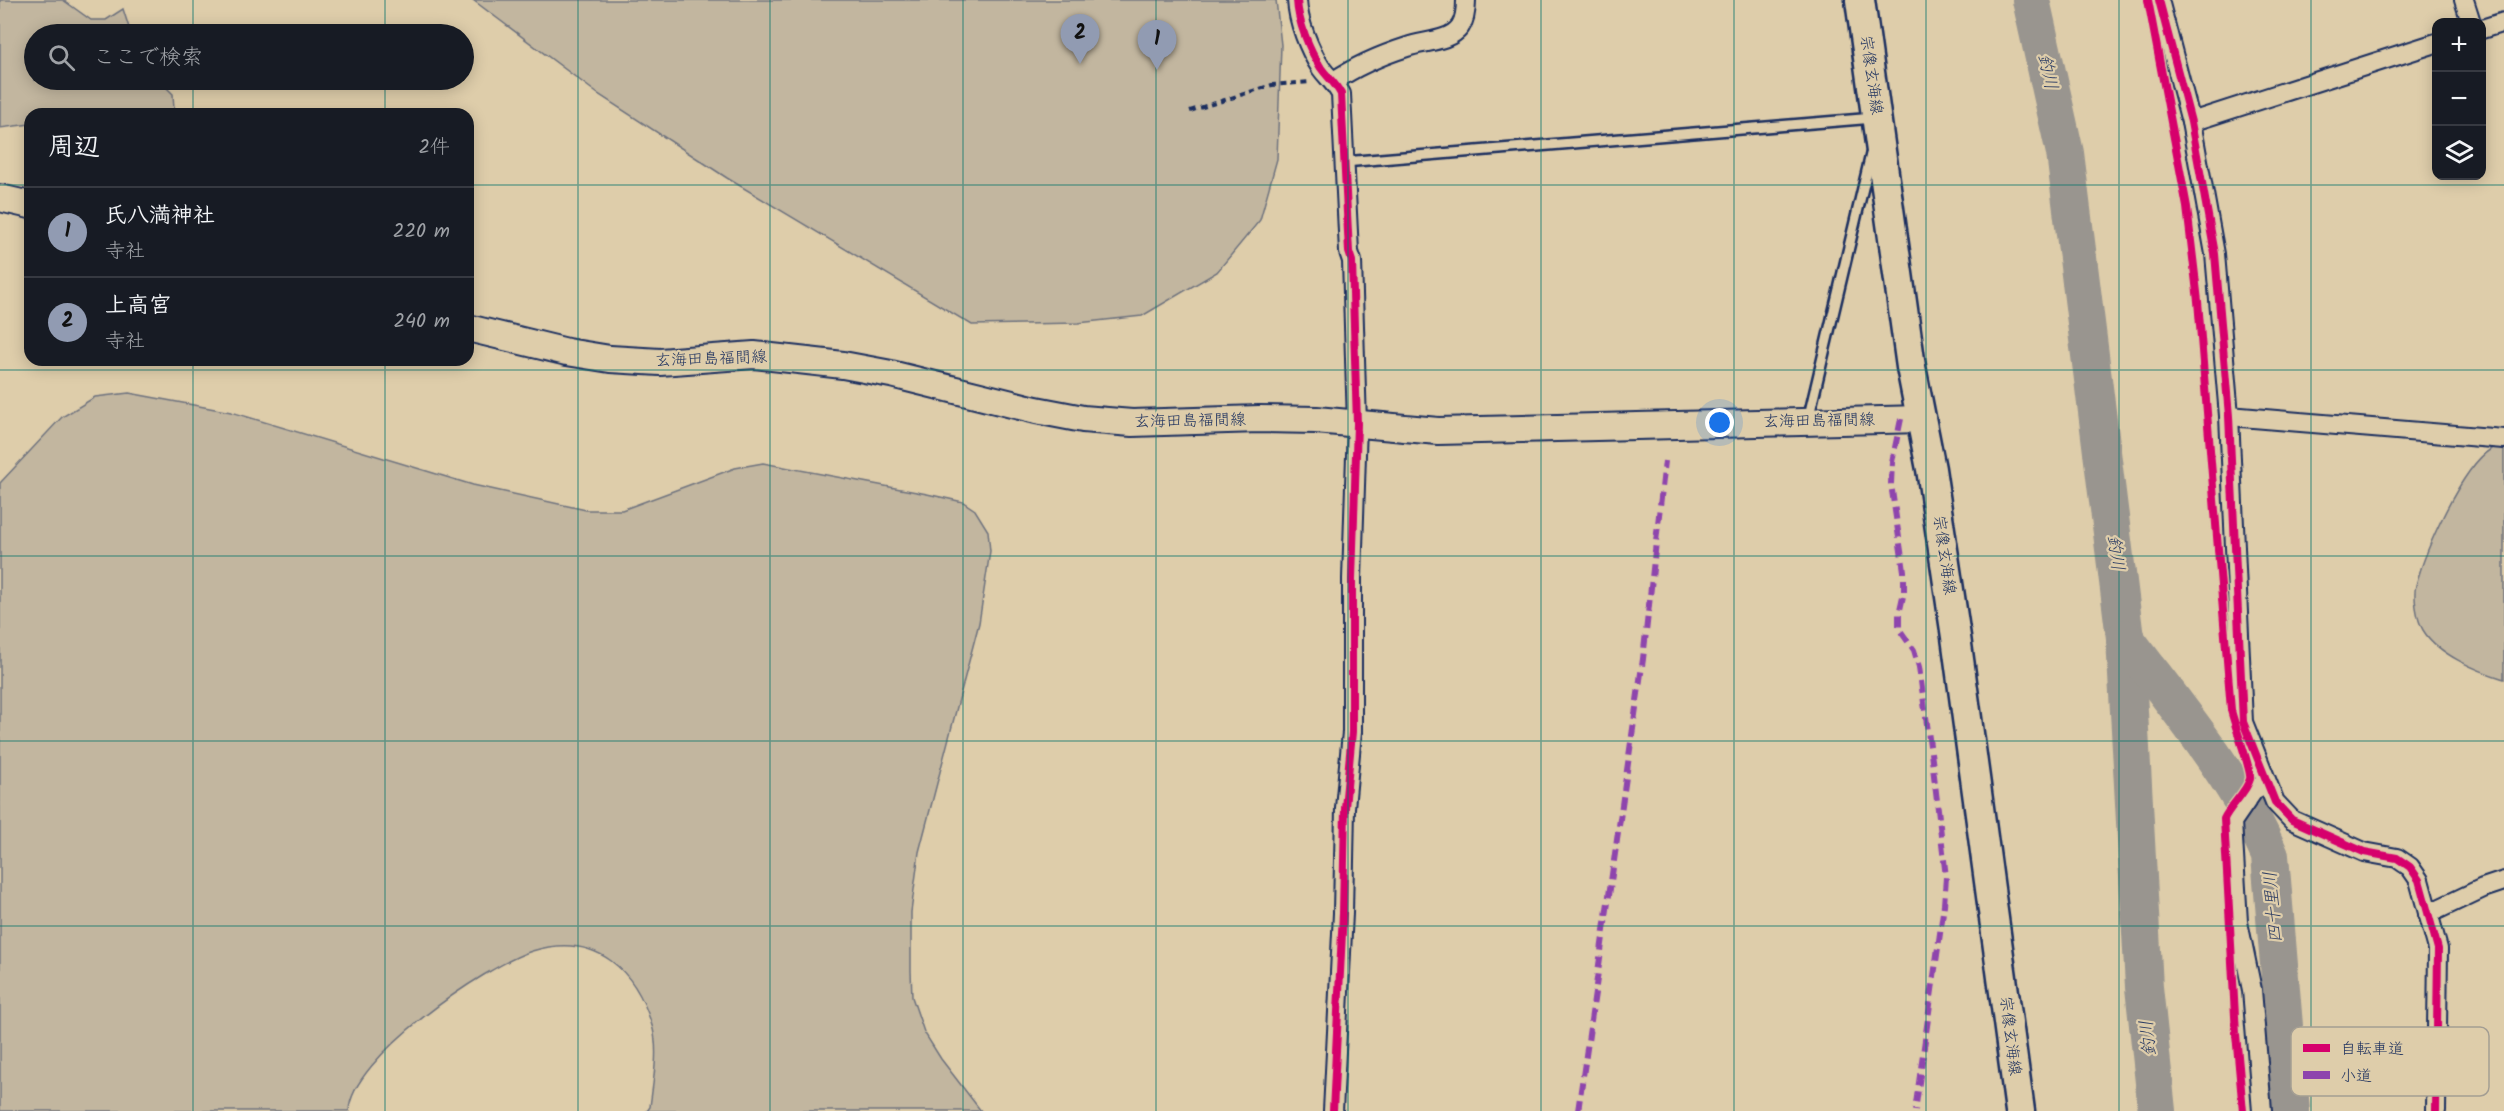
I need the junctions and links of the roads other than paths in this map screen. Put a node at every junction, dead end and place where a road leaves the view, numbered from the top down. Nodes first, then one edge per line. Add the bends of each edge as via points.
1 (1297, 0) edge
2 (1466, 0) edge
3 (1860, 0) edge
4 (2159, 0) edge
5 (2464, 0) edge
6 (2470, 18) edge
7 (2504, 22) edge
8 (2486, 27) edge
9 (2432, 44) edge
10 (1334, 81) junction
11 (1878, 121) junction
12 (2191, 123) junction
13 (1344, 162) junction
14 (0, 198) edge
15 (24, 204) edge
16 (474, 329) edge
17 (2229, 416) junction
18 (1922, 419) junction
19 (1808, 420) junction
20 (1357, 424) junction
21 (2504, 439) edge
22 (2260, 786) junction
23 (2504, 881) edge
24 (2428, 914) junction
25 (2437, 1027) edge
26 (2436, 1096) edge
27 (1333, 1111) edge
28 (2020, 1111) edge
29 (2262, 1111) edge
30 (2436, 1111) edge

1 - 10 street via 1303,30 1322,69
2 - 10 street via 1461,27 1450,35 1408,46 1351,69
3 - 11 main road, 宗像玄海線
4 - 12 street
5 - 6 street
7 - 8 street
9 - 12 street
10 - 13 street via 1341,94
11 - 13 lane
11 - 18 main road, 宗像玄海線 via 1911,367
11 - 19 lane
12 - 17 street via 2215,254
13 - 20 street via 1352,261
14 - 15 main road
16 - 20 main road, 玄海田島福間線 via 610,359 660,362 754,355 843,365 1083,419 1132,423 1259,419
17 - 21 street
17 - 22 street via 2243,722
18 - 19 main road, 玄海田島福間線
18 - 28 main road, 宗像玄海線 via 1958,649
19 - 20 main road, 玄海田島福間線 via 1438,431
20 - 27 street via 1352,732 1345,808
22 - 24 street via 2292,820 2364,852 2397,858 2410,867 2419,880
22 - 29 street via 2232,822 2238,922 2252,990
23 - 24 street
24 - 25 street via 2438,949
26 - 30 street

